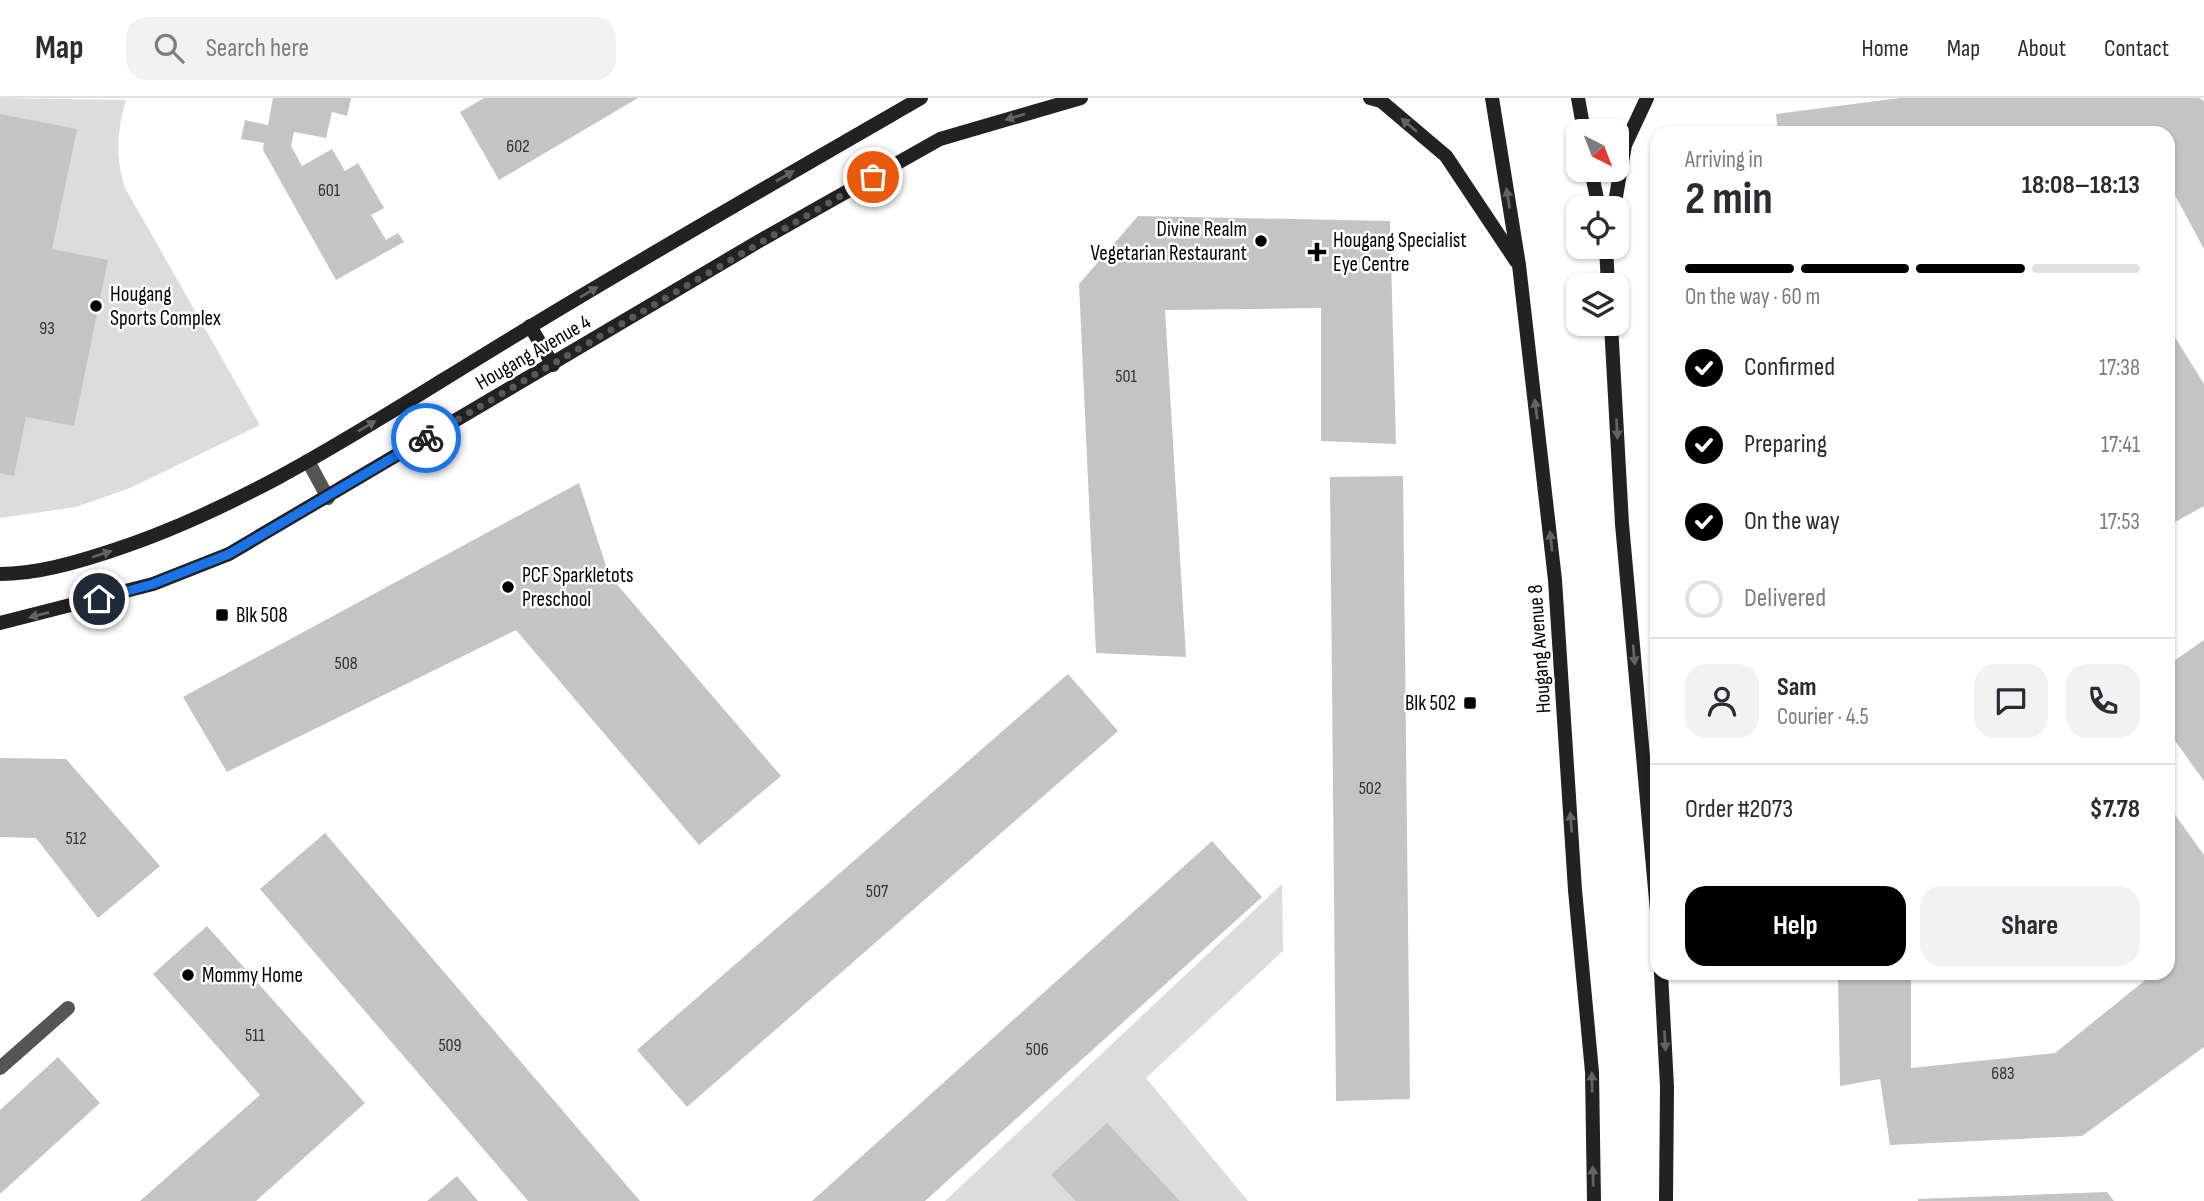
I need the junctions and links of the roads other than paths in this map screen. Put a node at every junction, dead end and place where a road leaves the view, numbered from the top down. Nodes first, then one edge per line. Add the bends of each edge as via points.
1 (921, 98) edge
2 (1080, 98) edge
3 (1370, 98) edge
4 (1492, 98) edge
5 (1578, 98) edge
6 (1647, 98) edge
7 (1582, 119) edge
8 (1616, 196) edge
9 (1519, 265) junction
10 (530, 327) junction
11 (1612, 336) edge
12 (553, 365) junction
13 (308, 461) junction
14 (328, 498) junction
15 (0, 574) edge
16 (0, 623) edge
17 (1650, 834) edge
18 (1661, 980) edge
19 (68, 1008) dead end
20 (0, 1068) edge
21 (1594, 1201) edge
22 (1666, 1201) edge

10 -> 1 main road, Hougang Avenue 4
2 -> 12 main road, Hougang Avenue 4 via 940,139
9 -> 3 main road via 1446,156 1381,101
9 -> 4 main road, Hougang Avenue 8
5 - 7 main road
6 - 8 main road via 1625,145
21 -> 9 main road, Hougang Avenue 8 via 1592,1072 1555,580
10 - 12 main road
13 -> 10 main road, Hougang Avenue 4
11 -> 17 main road via 1622,524
12 - 14 main road, Hougang Avenue 4
13 - 14 lane
15 -> 13 main road, Hougang Avenue 4 via 77,562 150,538 217,510
14 -> 16 main road, Hougang Avenue 4 via 229,554 153,584
18 -> 22 main road
19 - 20 lane

